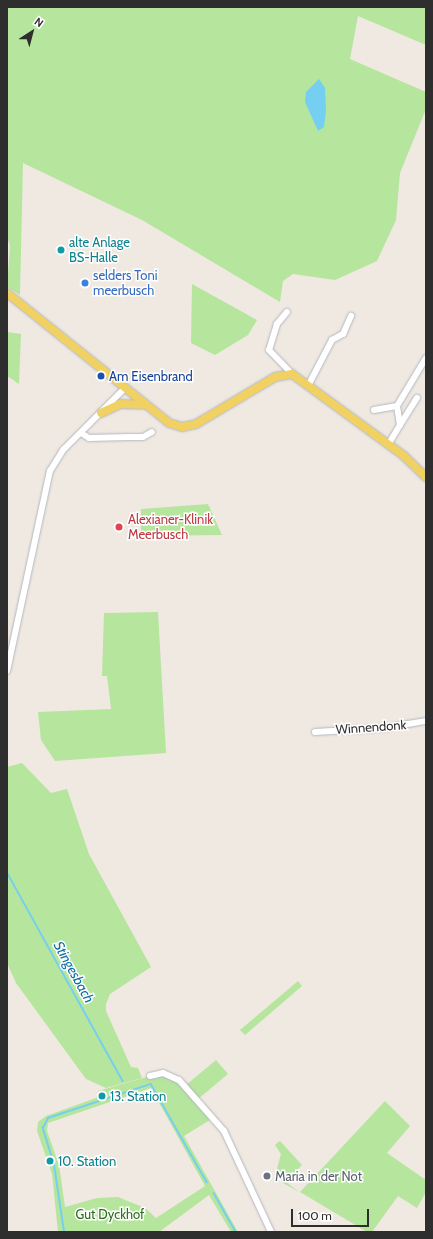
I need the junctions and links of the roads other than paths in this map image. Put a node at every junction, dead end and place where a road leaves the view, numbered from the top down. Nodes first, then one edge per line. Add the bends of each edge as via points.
1 (7, 293) edge
2 (287, 312) dead end
3 (351, 316) dead end
4 (426, 358) edge
5 (292, 374) junction
6 (309, 384) junction
7 (124, 389) junction
8 (417, 398) dead end
9 (144, 405) junction
10 (397, 406) junction
11 (374, 410) dead end
12 (101, 413) junction
13 (400, 425) junction
14 (152, 432) dead end
15 (81, 433) junction
16 (388, 445) junction
17 (426, 477) edge
18 (7, 671) edge
19 (426, 721) edge
20 (315, 732) dead end
21 (150, 1076) dead end
22 (271, 1232) edge

1 - 7 main road
2 - 5 street via 277,324 269,350
3 - 6 street via 343,334 332,340
4 - 10 street
5 - 6 main road
5 - 9 main road via 275,377 192,426 169,423
6 - 16 main road via 357,424
7 - 9 main road
7 - 12 street
8 - 13 street
9 - 12 main road via 120,404
10 - 11 street
10 - 13 street
12 - 15 street
13 - 16 street
14 - 15 street via 143,437 96,438
15 - 18 street via 58,456 48,476
16 - 17 main road
19 - 20 street, Winnendonk via 384,728
21 - 22 street via 163,1073 180,1080 224,1131

